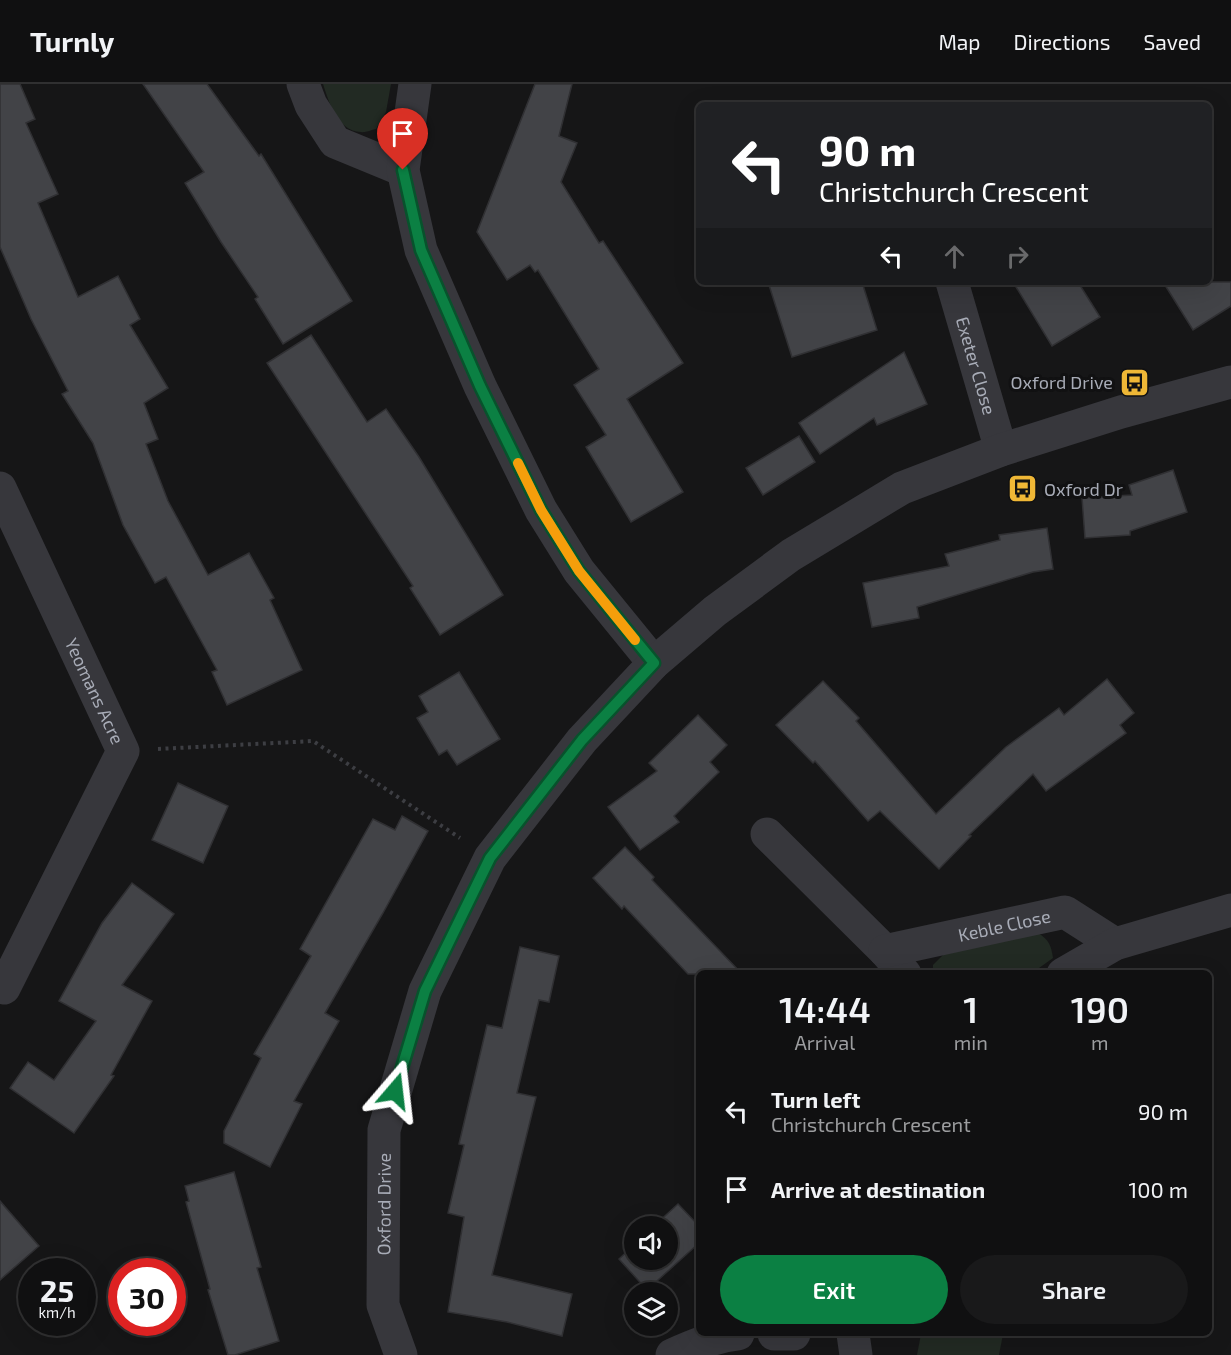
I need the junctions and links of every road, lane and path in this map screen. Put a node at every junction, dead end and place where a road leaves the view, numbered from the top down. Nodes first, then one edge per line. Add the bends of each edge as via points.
1 (303, 84) edge
2 (415, 84) edge
3 (403, 170) junction
4 (953, 285) edge
5 (1231, 382) edge
6 (1001, 450) junction
7 (0, 488) edge
8 (654, 663) junction
9 (123, 751) junction
10 (767, 834) dead end
11 (490, 858) junction
12 (1231, 910) edge
13 (1115, 944) junction
14 (895, 962) edge
15 (1070, 970) edge
16 (4, 988) dead end
17 (725, 1336) edge
18 (853, 1336) edge
19 (401, 1355) edge
20 (672, 1355) edge
21 (856, 1355) edge

1 - 3 street via 311,105 335,142
2 - 3 street
3 - 8 street via 421,250 480,386 541,510 579,571
4 - 6 street, Exeter Close
5 - 6 street, Oxford Drive
6 - 8 street, Oxford Drive via 902,488 791,555 715,611
7 - 9 street, Yeomans Acre
8 - 11 street, Oxford Drive via 582,740
9 - 11 path via 313,741
9 - 16 street, Yeomans Acre
10 - 14 street, Keble Close
11 - 19 street, Oxford Drive via 425,991 384,1130 382,1305
12 - 13 street
13 - 14 street, Keble Close via 1065,912
13 - 15 street
17 - 20 street
18 - 21 street

